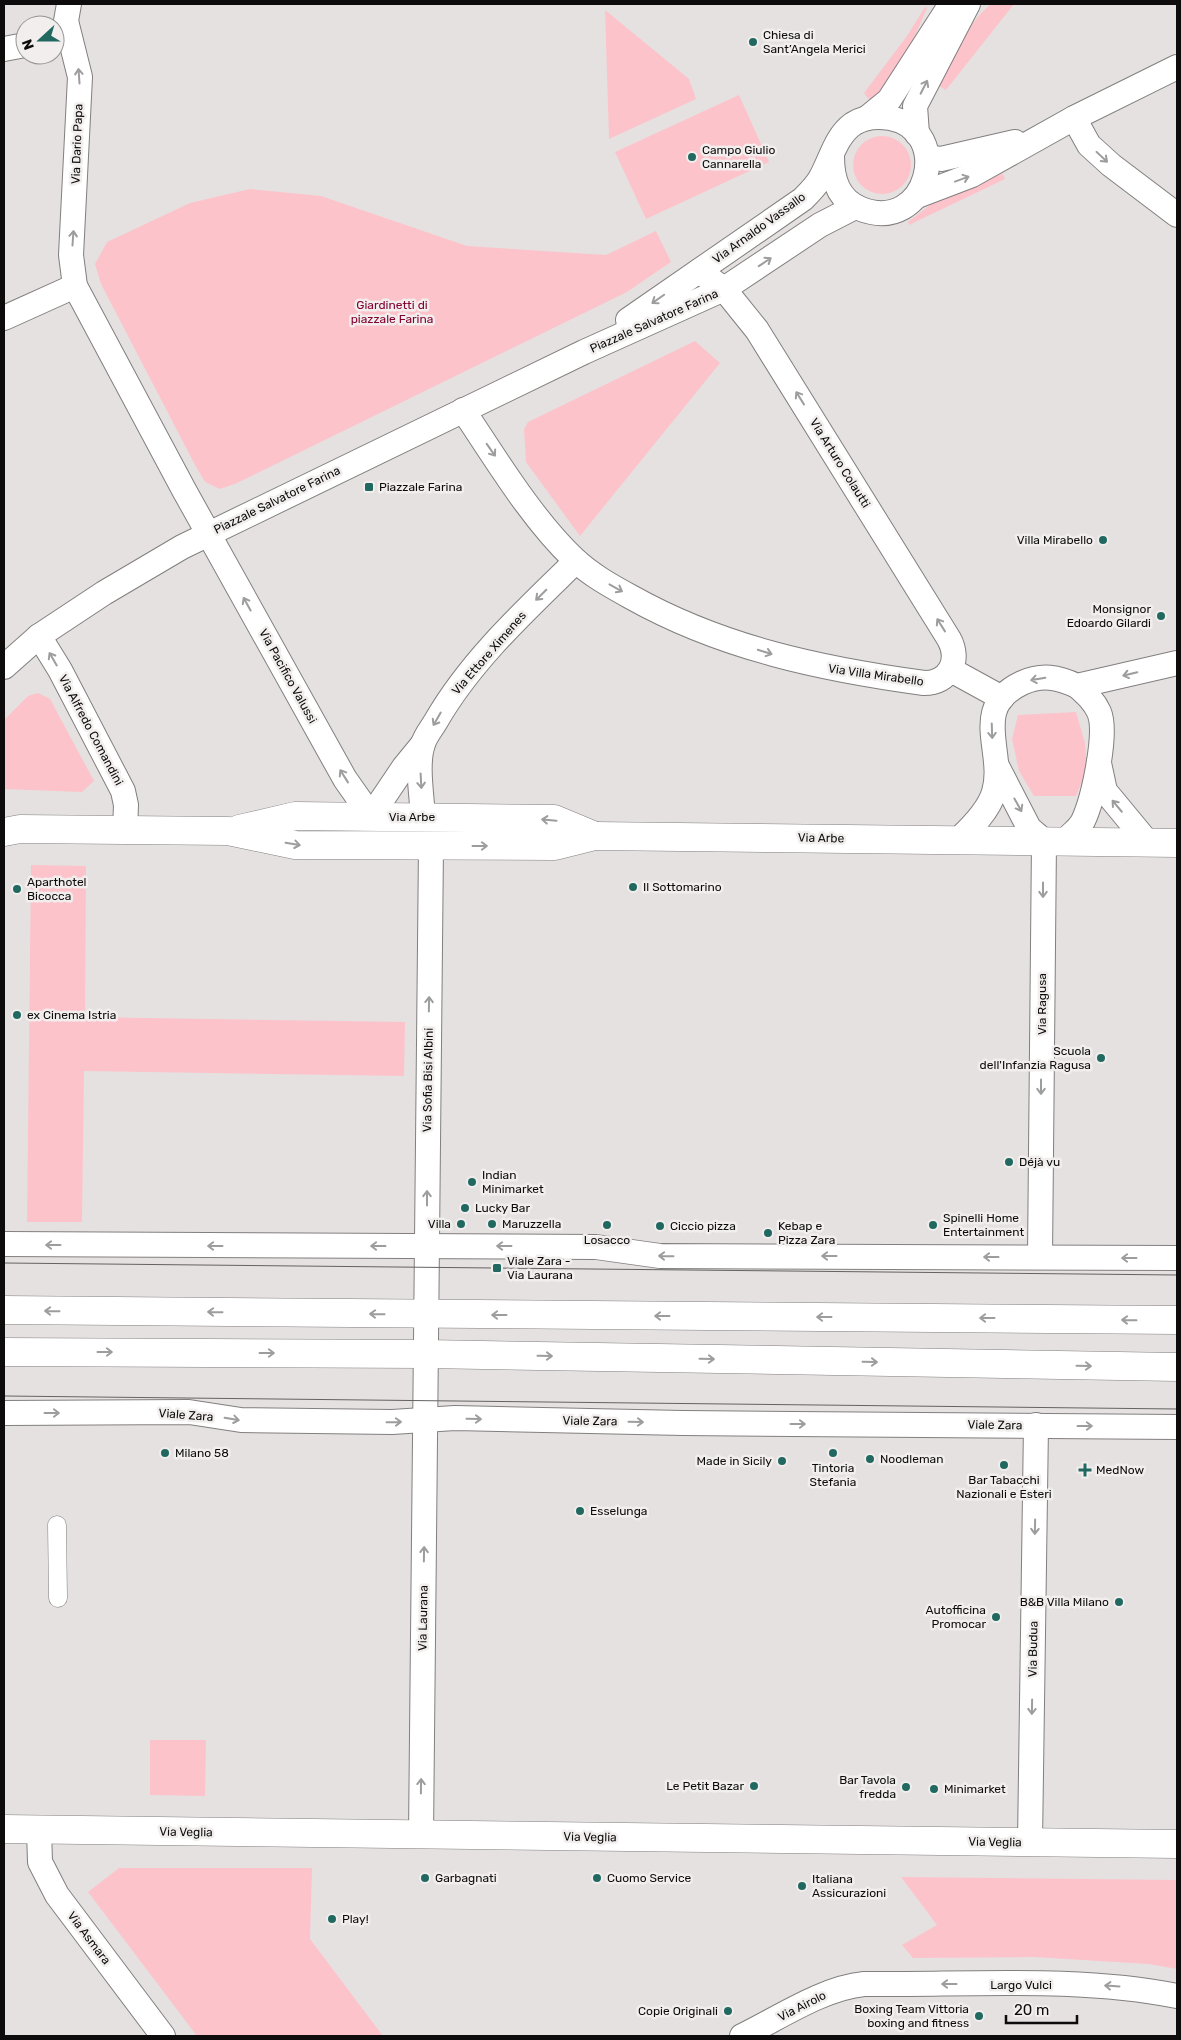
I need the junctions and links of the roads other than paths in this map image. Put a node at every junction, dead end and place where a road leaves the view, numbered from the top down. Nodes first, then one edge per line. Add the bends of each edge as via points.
1 (69, 4) edge
2 (951, 4) edge
3 (968, 4) edge
4 (65, 24) edge
5 (65, 42) edge
6 (1177, 67) edge
7 (867, 118) junction
8 (1074, 118) junction
9 (917, 134) junction
10 (1043, 135) junction
11 (832, 156) junction
12 (928, 157) junction
13 (917, 196) junction
14 (856, 207) junction
15 (1177, 215) edge
16 (699, 271) junction
17 (75, 286) junction
18 (724, 289) junction
19 (4, 318) edge
20 (584, 352) junction
21 (463, 410) junction
22 (208, 533) junction
23 (576, 561) junction
24 (39, 636) junction
25 (1177, 663) edge
26 (4, 668) edge
27 (951, 670) junction
28 (1077, 686) junction
29 (1002, 698) junction
30 (422, 745) junction
31 (1099, 763) junction
32 (997, 766) junction
33 (371, 816) junction
34 (423, 816) junction
35 (9, 829) edge
36 (125, 830) junction
37 (228, 831) junction
38 (595, 836) junction
39 (958, 840) junction
40 (1055, 841) junction
41 (1148, 843) junction
42 (1177, 843) edge
43 (431, 846) junction
44 (4, 1244) edge
45 (427, 1246) junction
46 (1040, 1257) junction
47 (1177, 1258) edge
48 (4, 1310) edge
49 (426, 1315) junction
50 (1177, 1320) edge
51 (4, 1352) edge
52 (426, 1354) junction
53 (1177, 1367) edge
54 (425, 1411) junction
55 (4, 1413) edge
56 (1036, 1425) junction
57 (1177, 1427) edge
58 (57, 1525) dead end
59 (58, 1598) dead end
60 (4, 1829) edge
61 (39, 1830) junction
62 (421, 1835) junction
63 (1030, 1842) junction
64 (1177, 1844) edge
65 (864, 1984) joint
66 (1177, 1996) edge
67 (163, 2036) edge
68 (742, 2036) edge

1 - 4 street, Via Dario Papa
2 - 7 street, Via Arnaldo Vassallo via 889,100
9 -> 3 street via 915,106
17 -> 5 street, Via Dario Papa via 72,256 80,78 77,61
6 - 8 street
7 - 9 street via 882,116 896,119
7 - 11 street, Via Arnaldo Vassallo via 854,123 842,135
8 - 10 street
8 -> 15 street via 1089,145
9 - 12 street
10 - 12 street via 951,157
13 -> 10 street via 972,176
11 - 14 street via 832,174 837,186 845,199
11 - 16 street, Via Arnaldo Vassallo via 819,181 803,199
12 - 13 street via 928,171
13 - 14 street via 902,208 884,213
18 -> 14 street via 820,225
16 - 18 street, Via Arturo Colautti
16 -> 20 street, Piazzale Salvatore Farina
17 - 19 street
17 - 22 street, Piazzale Salvatore Farina
18 - 20 street, Piazzale Salvatore Farina
27 -> 18 street, Via Arturo Colautti via 954,654 949,639 757,330
20 - 21 street, Piazzale Salvatore Farina
21 - 22 street, Piazzale Salvatore Farina
21 -> 23 street via 530,507
22 - 24 street via 104,592
33 -> 22 street, Via Pacifico Valussi via 345,779
23 -> 27 street, Via Villa Mirabello via 599,579 649,607 733,642 809,665 924,683 940,680
23 -> 30 street, Via Ettore Ximenes via 477,663 446,703
24 - 26 street
36 -> 24 street, Via Alfredo Comandini via 123,791
25 -> 28 street
27 - 29 street
28 -> 29 street via 1048,677 1031,679 1015,686
28 - 31 street via 1099,713 1103,728
29 -> 32 street via 991,724
30 - 33 street
30 -> 34 street, Via Ettore Ximenes
31 - 40 street via 1083,821
41 -> 31 street via 1105,791
32 - 39 street via 994,794 971,828
32 -> 40 street via 1029,828
33 - 34 street, Via Arbe
33 - 37 street, Via Arbe via 295,816
38 -> 34 street, Via Arbe via 554,819
35 - 36 street, Via Arbe
36 - 37 street, Via Arbe
37 -> 43 street, Via Arbe via 295,845
38 - 39 street, Via Arbe
43 -> 38 street, Via Arbe via 555,846
39 - 40 street, Via Arbe
40 - 41 street, Via Arbe
40 -> 46 street, Via Ragusa
41 - 42 street, Via Arbe
45 -> 43 street, Via Sofia Bisi Albini
45 -> 44 street
46 -> 45 street via 660,1256 596,1247
45 - 49 street, Via Sofia Bisi Albini
47 -> 46 street
49 -> 48 street
50 -> 49 street
49 - 52 street, Via Sofia Bisi Albini
51 -> 52 street
52 -> 53 street
52 - 54 street
55 -> 54 street, Viale Zara via 189,1412 241,1420
54 -> 56 street, Viale Zara via 455,1418
62 -> 54 street, Via Laurana
56 -> 57 street, Viale Zara
56 -> 63 street, Via Budua
58 - 59 street
60 - 61 street, Via Veglia
61 - 62 street, Via Veglia
61 - 67 street, Via Asmara via 40,1862 57,1896
62 - 63 street, Via Veglia
63 - 64 street, Via Veglia
66 -> 65 street, Largo Vulci via 1098,1985
65 - 68 street, Via Airolo via 832,1992

